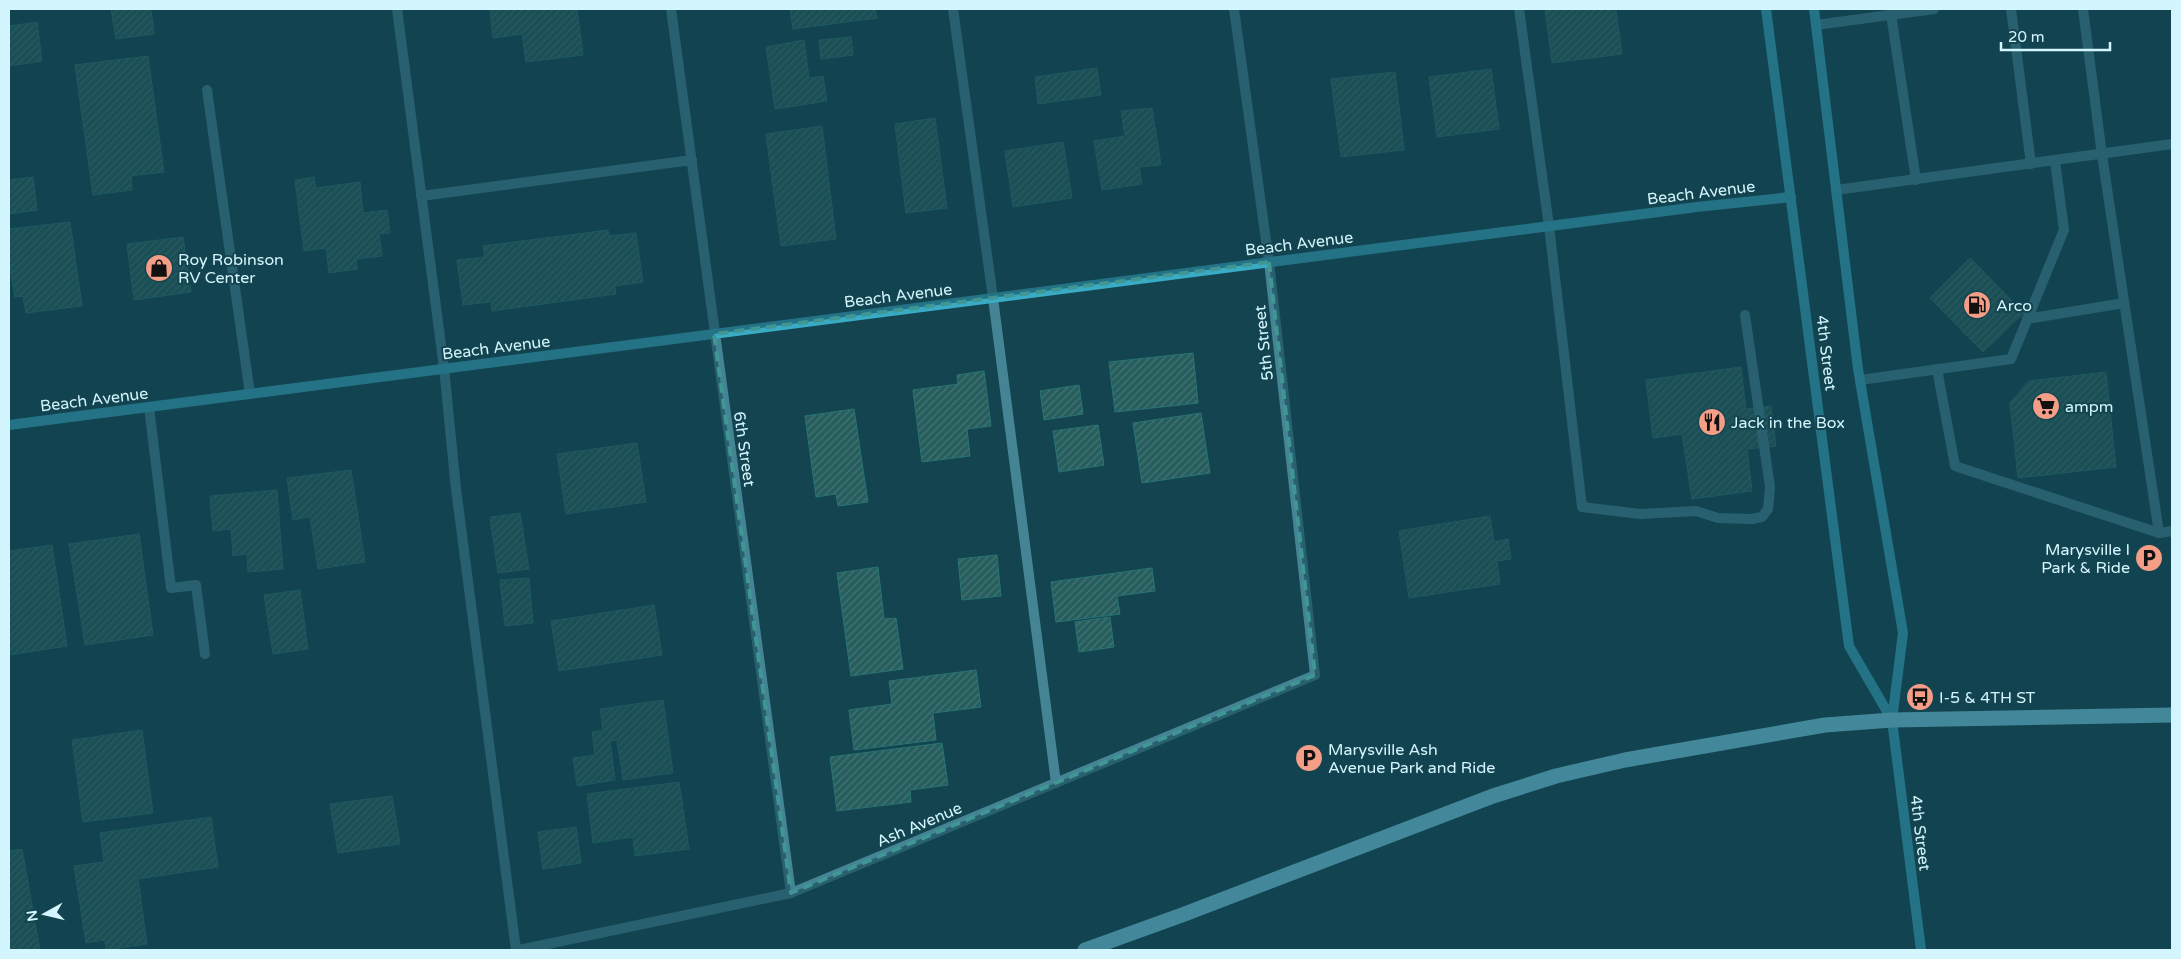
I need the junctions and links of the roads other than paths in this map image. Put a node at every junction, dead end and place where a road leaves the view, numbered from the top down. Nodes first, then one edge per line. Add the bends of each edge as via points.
1 (397, 9) edge
2 (672, 9) edge
3 (953, 9) edge
4 (1234, 9) edge
5 (1519, 9) edge
6 (1766, 9) edge
7 (1814, 9) edge
8 (1934, 9) edge
9 (2011, 9) edge
10 (2083, 9) edge
11 (1891, 14) junction
12 (1816, 25) junction
13 (207, 90) dead end
14 (2172, 144) edge
15 (2102, 155) junction
16 (692, 160) junction
17 (2055, 161) junction
18 (2031, 164) junction
19 (1916, 180) junction
20 (1836, 190) junction
21 (421, 196) junction
22 (1790, 197) junction
23 (1549, 226) junction
24 (1269, 262) junction
25 (993, 298) junction
26 (2124, 303) junction
27 (1746, 315) dead end
28 (2027, 319) junction
29 (714, 334) junction
30 (444, 368) junction
31 (1938, 369) junction
32 (1860, 380) junction
33 (250, 394) junction
34 (149, 407) junction
35 (9, 424) edge
36 (2172, 531) edge
37 (2160, 533) junction
38 (205, 654) dead end
39 (1315, 675) joint
40 (2172, 715) edge
41 (1892, 720) junction
42 (1056, 783) junction
43 (791, 893) junction
44 (518, 950) edge
45 (1084, 950) edge
46 (1921, 950) edge

1 - 21 street
2 - 16 street, 6th Street
3 - 25 street
4 - 24 street, 5th Street
5 - 23 street
6 - 22 street, 4th Street
7 - 12 street, 4th Street
8 - 11 street
9 - 18 street
10 - 15 street
11 - 12 street
11 - 19 street
12 - 20 street, 4th Street
13 - 33 street
14 - 15 street
15 - 17 street
15 - 26 street
16 - 21 street
16 - 29 street, 6th Street
17 - 18 street
17 - 28 street via 2064,230
18 - 19 street
19 - 20 street
20 - 32 street, 4th Street
21 - 30 street
22 - 23 street, Beach Avenue
22 - 41 street, 4th Street via 1849,646
23 - 24 street, Beach Avenue
23 - 27 street via 1582,507 1640,514 1696,511 1718,518 1762,517 1768,509 1770,487
24 - 25 street, Beach Avenue
24 - 39 street, 5th Street
25 - 29 street, Beach Avenue
25 - 42 street
26 - 28 street
26 - 37 street
28 - 31 street via 2011,359
29 - 30 street, Beach Avenue
29 - 43 street, 6th Street
30 - 33 street, Beach Avenue
30 - 44 street via 456,489
31 - 32 street
31 - 37 street via 1955,466
32 - 41 street, 4th Street via 1903,633
33 - 34 street, Beach Avenue
34 - 35 street, Beach Avenue
34 - 38 street via 171,588 196,585
36 - 37 street
39 - 42 street, Ash Avenue
40 - 41 highway
41 - 45 highway via 1825,725 1625,760 1556,776 1493,796
41 - 46 street, 4th Street
42 - 43 street, Ash Avenue
43 - 44 street, Ash Avenue

